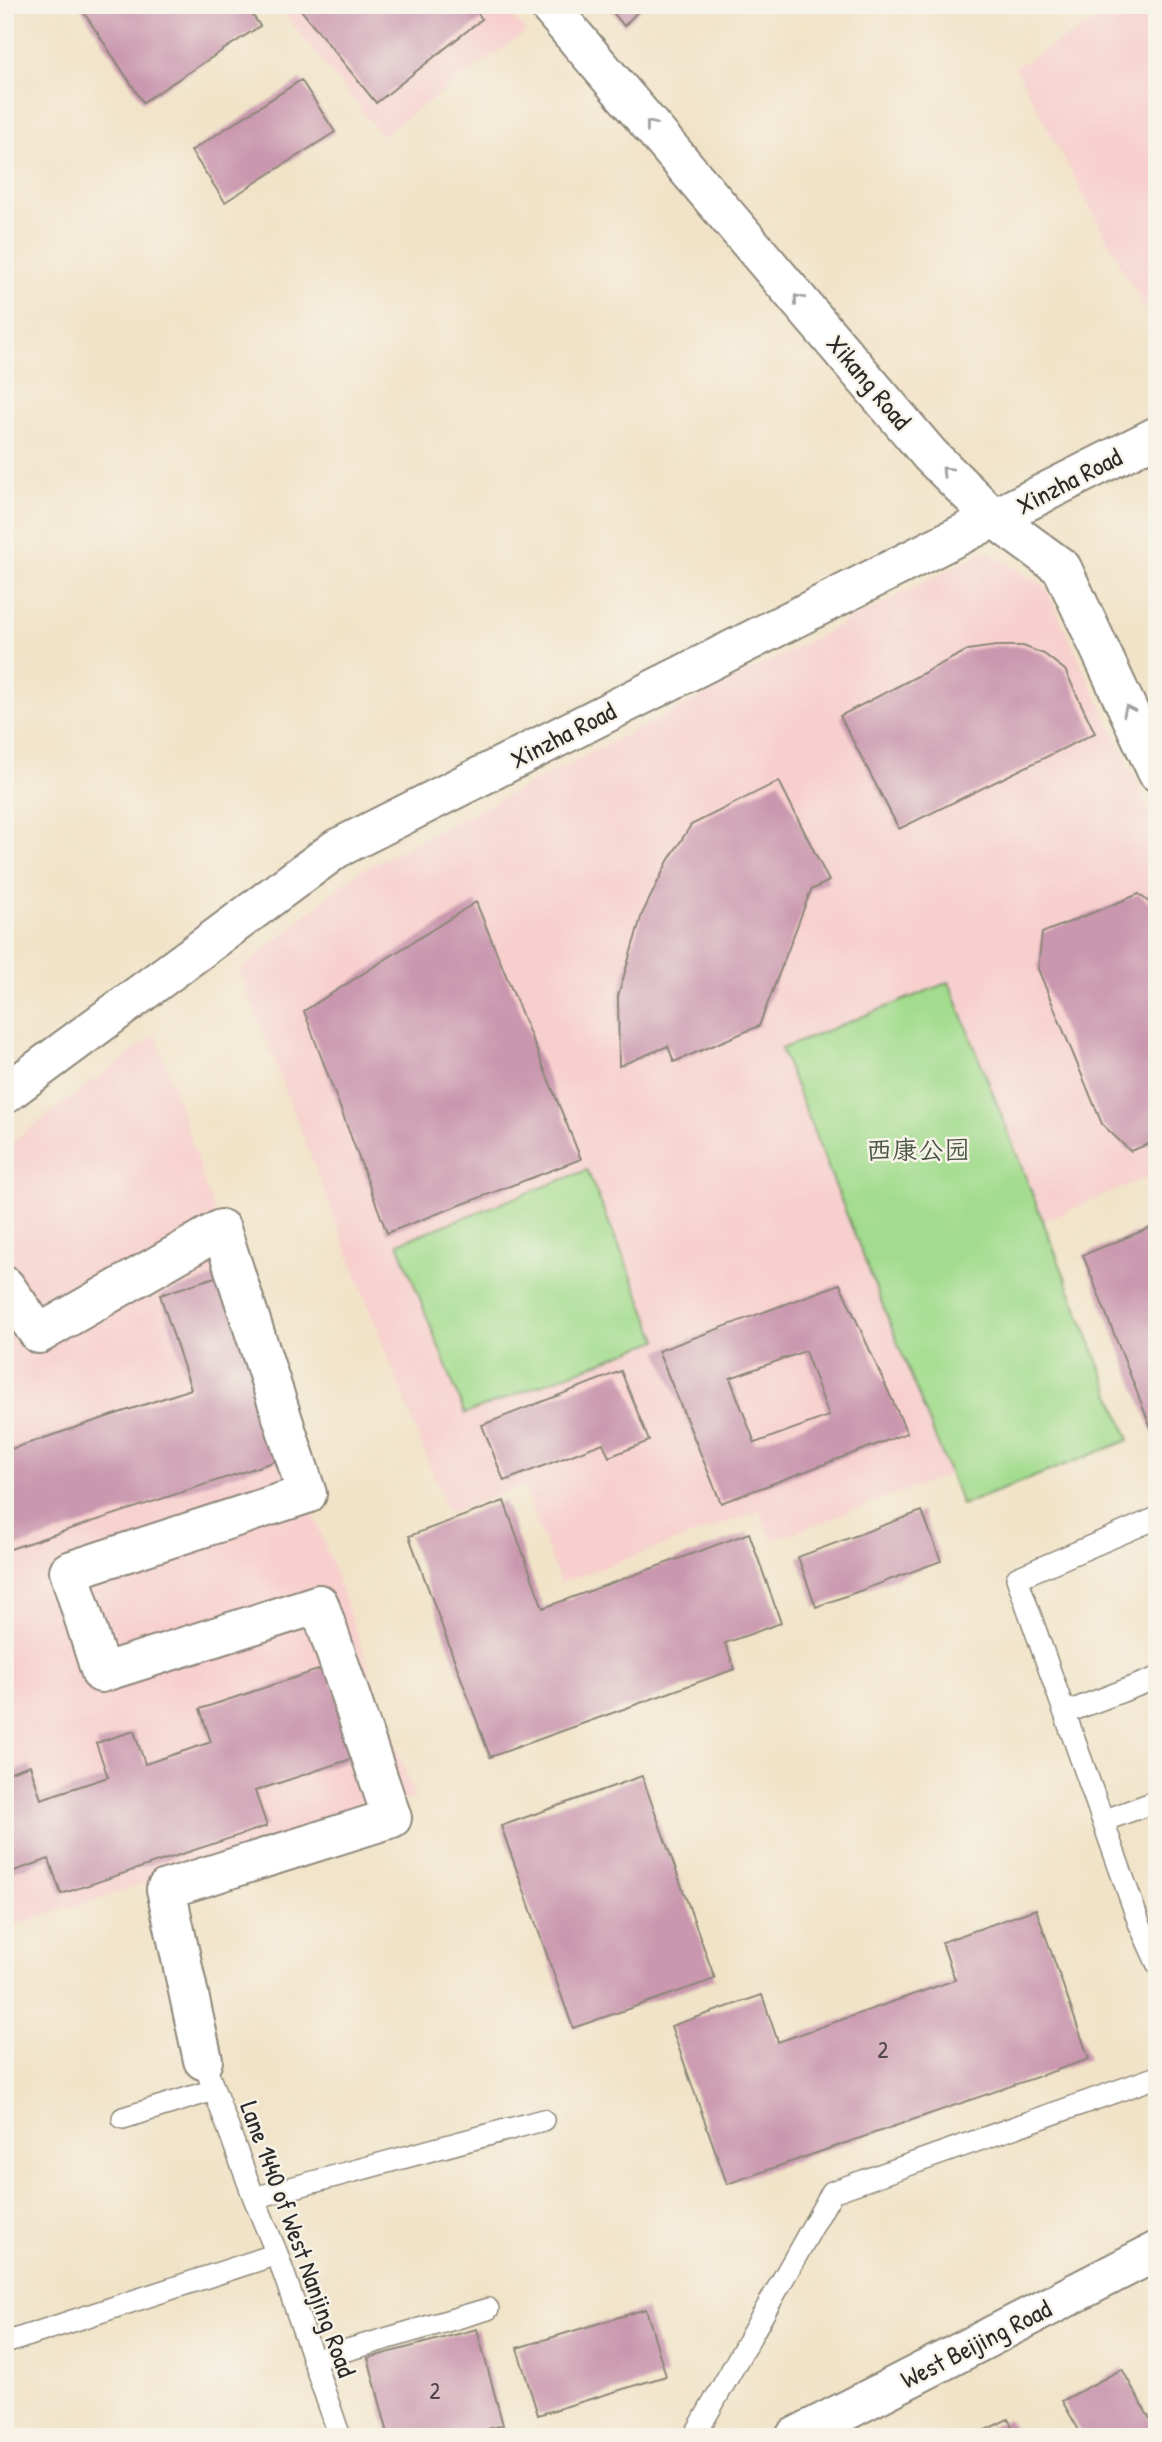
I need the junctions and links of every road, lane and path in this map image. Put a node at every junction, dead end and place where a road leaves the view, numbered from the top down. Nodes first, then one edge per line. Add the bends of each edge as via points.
1 (548, 5) edge
2 (1157, 436) edge
3 (995, 519) junction
4 (1157, 772) edge
5 (5, 1094) edge
6 (5, 1286) edge
7 (1157, 1518) edge
8 (1157, 1678) edge
9 (1065, 1713) junction
10 (1157, 1801) edge
11 (1103, 1821) junction
12 (1148, 1919) edge
13 (1157, 1963) edge
14 (209, 2075) junction
15 (1157, 2077) edge
16 (123, 2118) dead end
17 (543, 2120) dead end
18 (254, 2197) junction
19 (1157, 2251) edge
20 (277, 2254) junction
21 (488, 2309) dead end
22 (5, 2343) edge
23 (313, 2360) junction
24 (340, 2437) edge
25 (694, 2437) edge
26 (795, 2437) edge

3 -> 1 street, Xikang Road via 930,455
2 - 3 street, Xinzha Road
4 -> 3 street, Xikang Road via 1062,568
3 - 5 street, Xinzha Road via 336,849
6 - 14 street via 40,1334 220,1230 307,1494 69,1571 101,1673 319,1604 392,1818 166,1889
7 - 9 lane via 1017,1578
8 - 9 lane
9 - 11 lane
10 - 11 lane
11 - 12 lane
12 - 13 lane
14 - 16 lane
14 - 18 lane, Lane 1440 of West Nanjing Road
15 - 25 lane via 832,2192
17 - 18 lane
18 - 20 lane, Lane 1440 of West Nanjing Road
19 - 26 street, West Beijing Road
20 - 22 lane
20 - 23 lane, Lane 1440 of West Nanjing Road
21 - 23 lane
23 - 24 lane, Lane 1440 of West Nanjing Road

